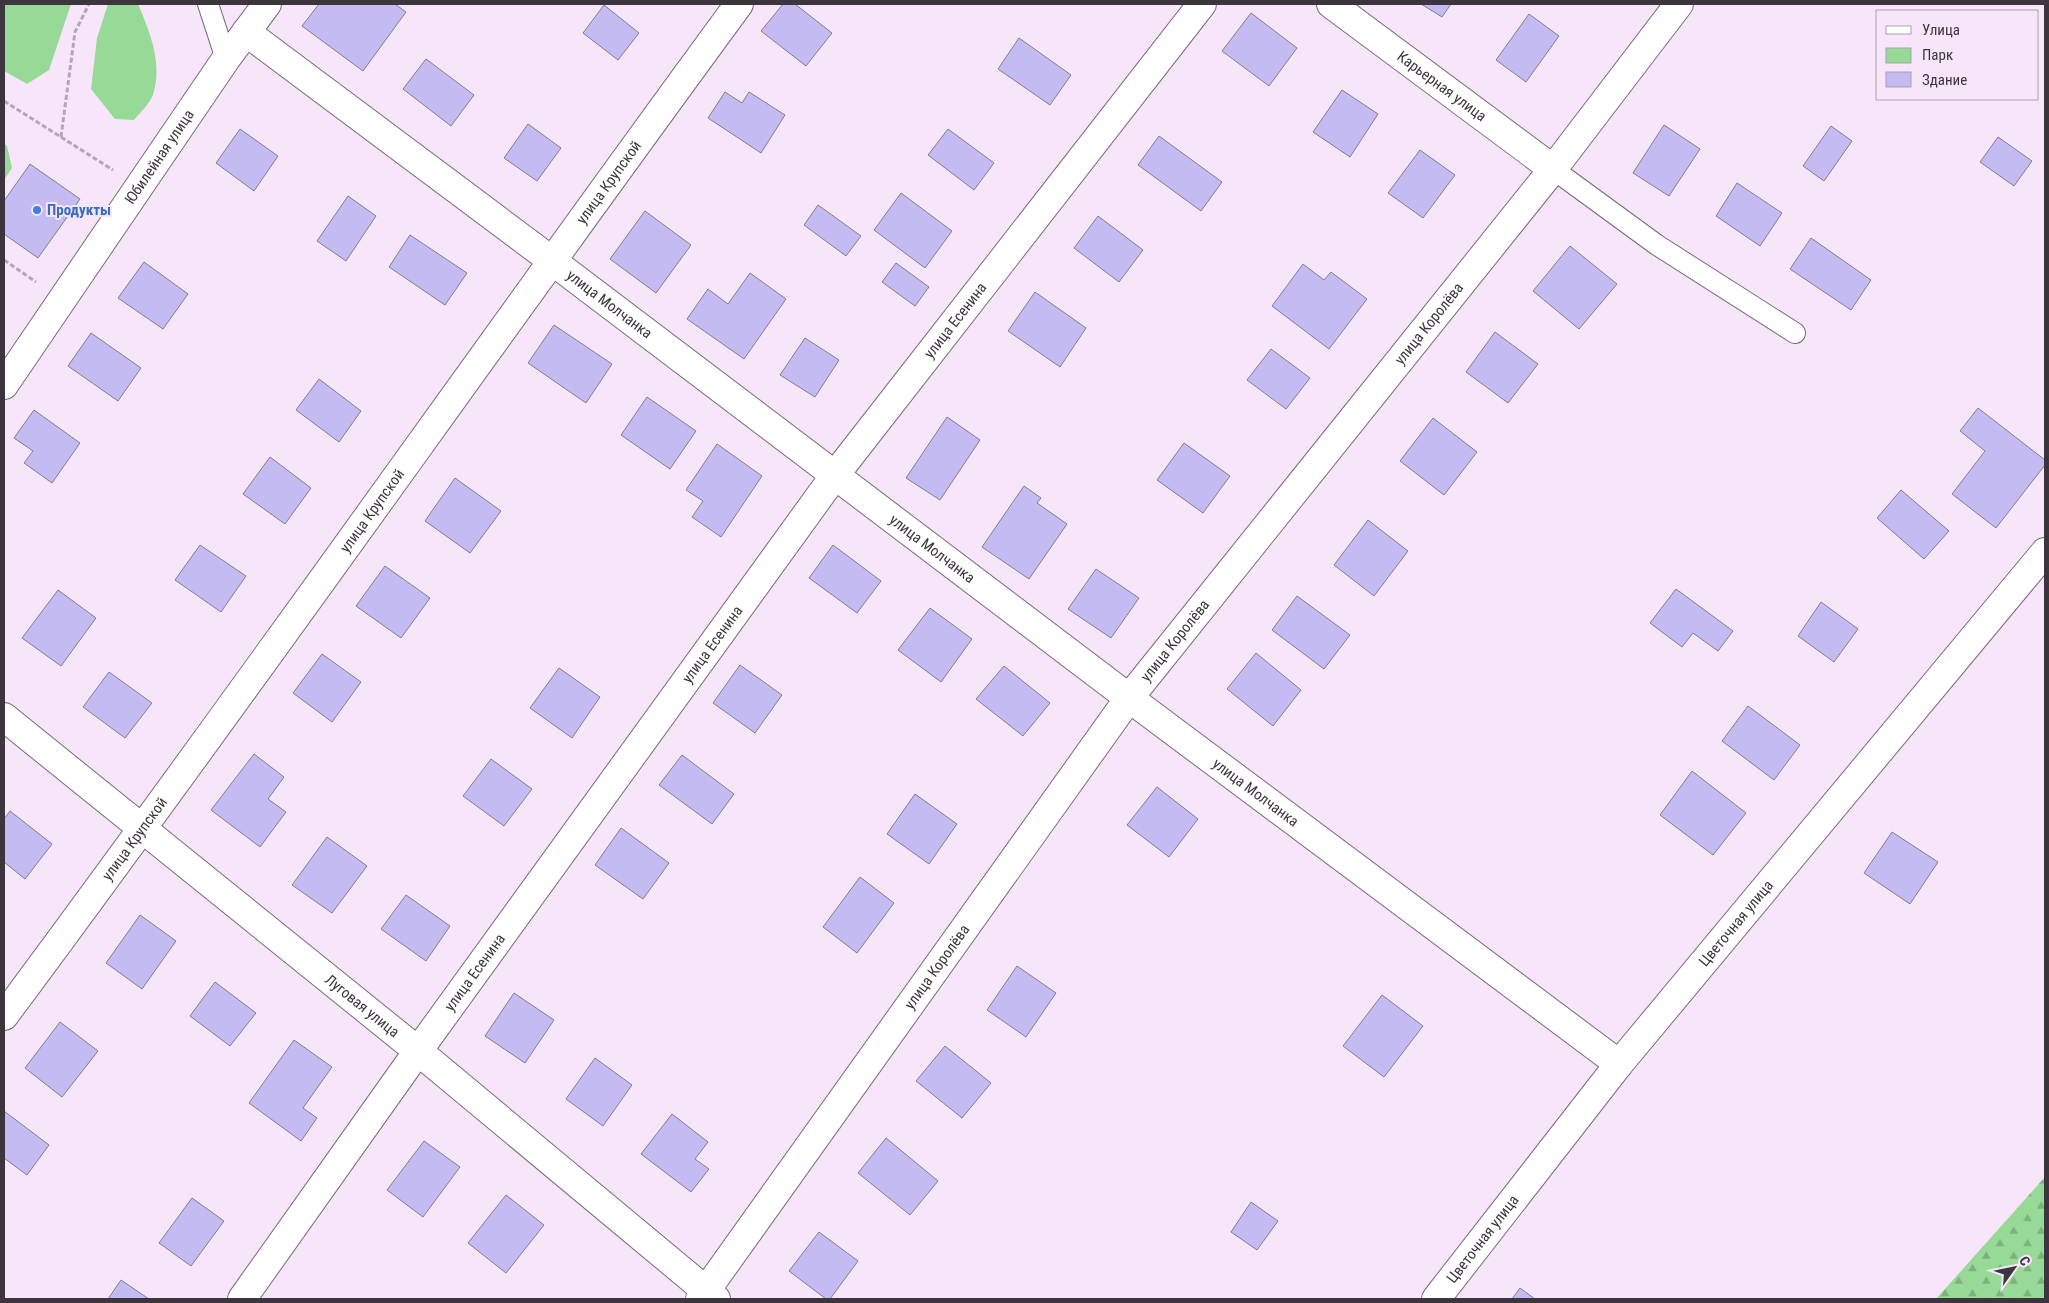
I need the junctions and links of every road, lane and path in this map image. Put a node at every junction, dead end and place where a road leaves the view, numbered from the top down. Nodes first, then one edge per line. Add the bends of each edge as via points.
1 (88, 4) edge
2 (208, 4) edge
3 (267, 4) edge
4 (739, 4) edge
5 (1202, 4) edge
6 (1330, 4) edge
7 (1679, 4) edge
8 (246, 32) junction
9 (226, 59) junction
10 (4, 101) edge
11 (61, 137) junction
12 (1552, 169) junction
13 (139, 186) junction
14 (4, 260) edge
15 (551, 260) junction
16 (62, 300) junction
17 (1794, 333) dead end
18 (4, 385) edge
19 (835, 475) junction
20 (2045, 552) edge
21 (1129, 698) junction
22 (4, 717) edge
23 (143, 830) junction
24 (4, 1016) edge
25 (418, 1051) junction
26 (1619, 1064) junction
27 (707, 1297) edge
28 (242, 1299) edge
29 (1436, 1299) edge

1 - 11 path via 75,32
2 - 9 lane
3 - 8 street, Юбилейная улица
4 - 15 street, улица Крупской
5 - 19 street, улица Есенина
6 - 12 street, Карьерная улица
7 - 12 street, улица Королёва
8 - 9 street, Юбилейная улица
8 - 15 street, улица Молчанка
9 - 13 street, Юбилейная улица
10 - 11 path
11 - 13 path
12 - 17 lane via 1657,245
12 - 21 street, улица Королёва
13 - 16 street, Юбилейная улица
14 - 16 path
15 - 19 street, улица Молчанка
15 - 23 street, улица Крупской
16 - 18 street, Юбилейная улица
19 - 21 street, улица Молчанка
19 - 25 street, улица Есенина
20 - 26 street, Цветочная улица
21 - 26 street, улица Молчанка
21 - 27 street, улица Королёва
22 - 23 street, Луговая улица
23 - 24 street, улица Крупской
23 - 25 street, Луговая улица
25 - 27 street, Луговая улица
25 - 28 street, улица Есенина
26 - 29 street, Цветочная улица

